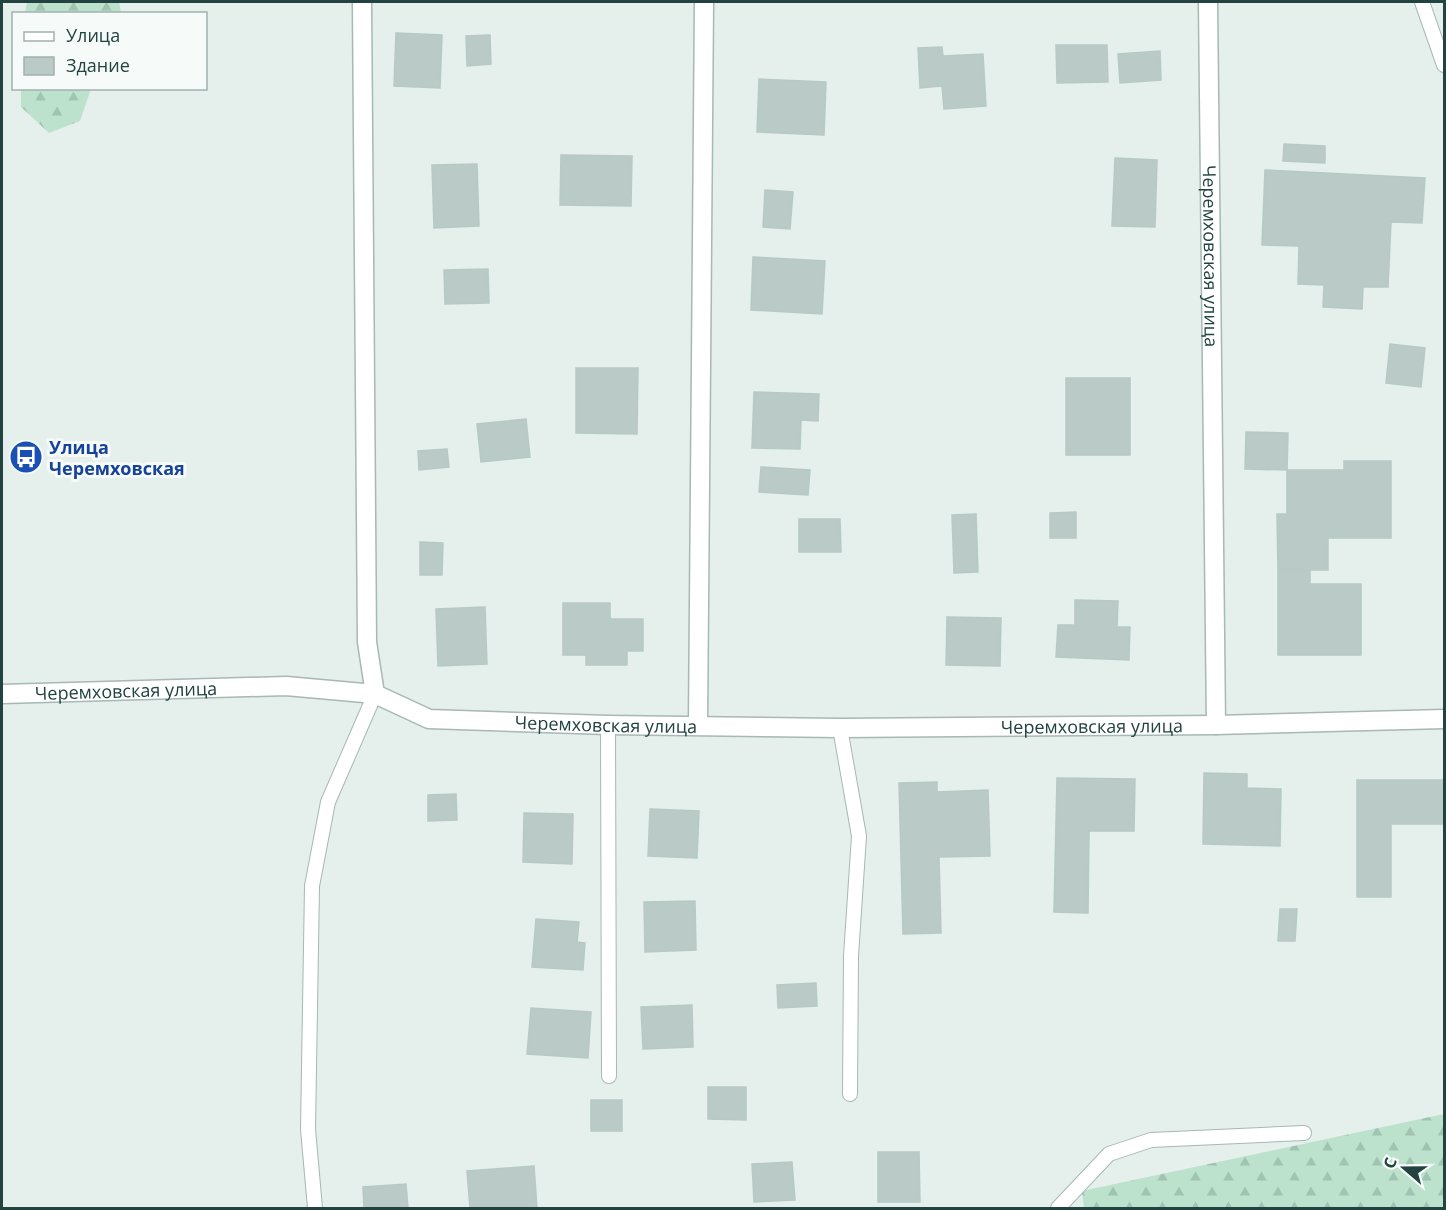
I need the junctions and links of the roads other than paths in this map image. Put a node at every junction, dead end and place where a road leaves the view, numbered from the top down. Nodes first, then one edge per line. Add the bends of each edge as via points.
1 (362, 2) edge
2 (704, 2) edge
3 (1208, 2) edge
4 (1422, 2) edge
5 (1444, 65) edge
6 (2, 694) edge
7 (375, 694) junction
8 (1444, 719) edge
9 (698, 724) junction
10 (608, 725) junction
11 (1216, 725) junction
12 (840, 728) junction
13 (609, 1076) dead end
14 (850, 1094) dead end
15 (1304, 1133) dead end
16 (315, 1209) edge
17 (1058, 1209) edge

1 - 7 street via 366,642
2 - 9 street
3 - 11 street, Черемховская улица
4 - 5 lane
6 - 7 street, Черемховская улица via 285,686
7 - 10 street, Черемховская улица via 429,719
7 - 16 lane via 328,802 312,886 308,1129
8 - 11 street, Черемховская улица
9 - 10 street, Черемховская улица
9 - 12 street, Черемховская улица
10 - 13 lane
11 - 12 street, Черемховская улица
12 - 14 lane via 859,836 851,956
15 - 17 lane via 1151,1140 1109,1154

